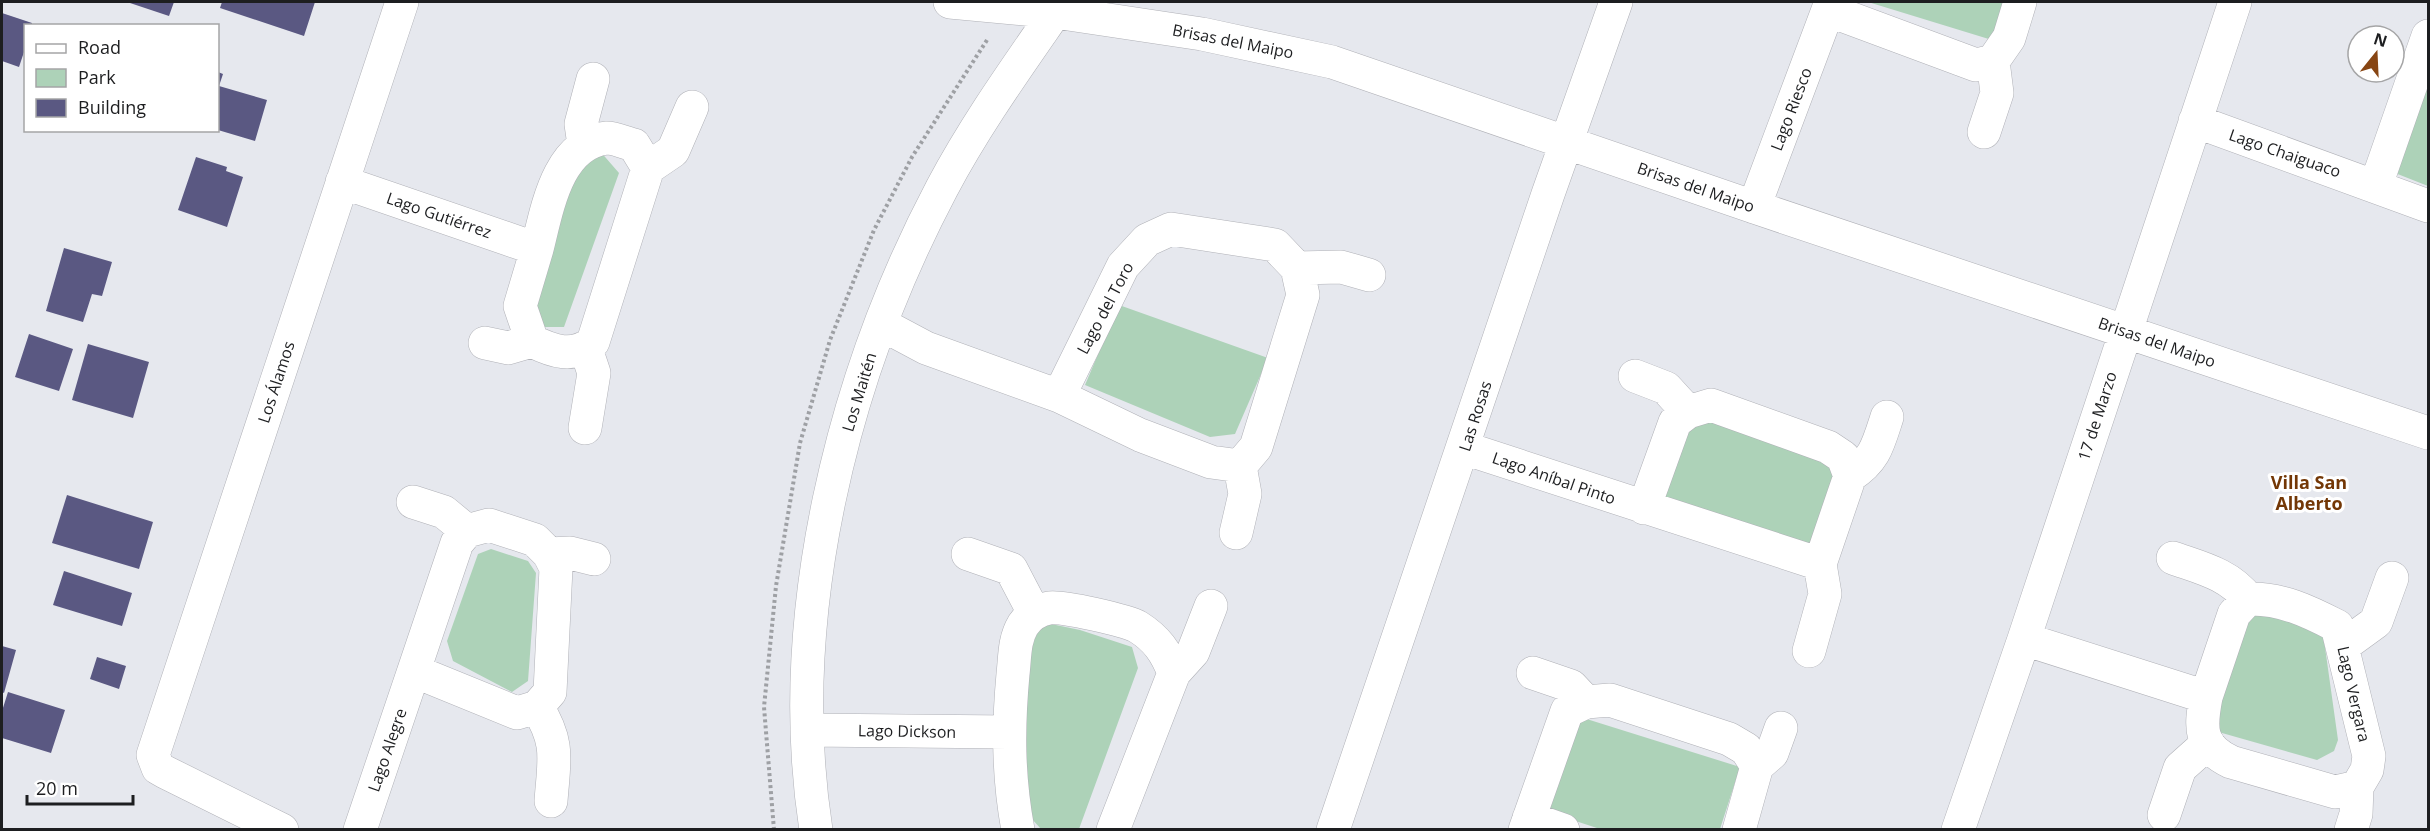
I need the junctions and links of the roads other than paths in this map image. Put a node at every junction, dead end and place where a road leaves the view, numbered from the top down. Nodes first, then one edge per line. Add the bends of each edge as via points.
1 (402, 2) edge
2 (950, 2) edge
3 (1616, 2) edge
4 (2019, 2) edge
5 (2235, 2) edge
6 (1830, 6) edge
7 (1059, 7) edge
8 (2428, 36) edge
9 (1993, 61) junction
10 (593, 79) dead end
11 (692, 107) dead end
12 (2195, 121) junction
13 (1984, 132) dead end
14 (1566, 142) junction
15 (584, 145) junction
16 (648, 168) junction
17 (342, 182) junction
18 (2376, 184) junction
19 (2428, 206) edge
20 (1754, 207) junction
21 (537, 249) junction
22 (1297, 268) junction
23 (1369, 275) dead end
24 (881, 324) junction
25 (2124, 331) junction
26 (532, 341) junction
27 (485, 343) dead end
28 (586, 349) junction
29 (1635, 376) dead end
30 (1059, 396) junction
31 (1688, 412) junction
32 (1887, 417) dead end
33 (585, 428) dead end
34 (2428, 433) edge
35 (1464, 448) junction
36 (1240, 466) junction
37 (1850, 476) junction
38 (413, 502) dead end
39 (1644, 508) junction
40 (467, 531) junction
41 (1236, 532) dead end
42 (549, 554) junction
43 (968, 554) dead end
44 (594, 558) dead end
45 (2173, 558) dead end
46 (1820, 564) junction
47 (2392, 578) dead end
48 (2248, 599) junction
49 (1211, 606) dead end
50 (1034, 613) junction
51 (2024, 639) junction
52 (2343, 646) junction
53 (1809, 651) dead end
54 (414, 671) junction
55 (1174, 673) junction
56 (1533, 673) dead end
57 (2206, 697) junction
58 (1586, 702) junction
59 (537, 707) junction
60 (1781, 728) dead end
61 (807, 730) junction
62 (1008, 732) junction
63 (2208, 743) junction
64 (1757, 766) junction
65 (2357, 787) junction
66 (551, 801) dead end
67 (2164, 815) dead end
68 (1527, 824) edge
69 (282, 830) edge
70 (360, 830) edge
71 (816, 830) edge
72 (1018, 830) edge
73 (1113, 830) edge
74 (1333, 830) edge
75 (1563, 830) edge
76 (1739, 830) edge
77 (1958, 830) edge
78 (2351, 830) edge

1 - 17 street, Los Álamos
2 - 7 street, Brisas del Maipo
3 - 14 street, Las Rosas
4 - 9 street via 2009,38
5 - 12 street, 17 de Marzo
6 - 9 street, Lago Riesco via 1976,65
6 - 20 street, Lago Riesco
7 - 14 street, Brisas del Maipo via 1291,51
7 - 24 street, Los Maitén via 1001,88 946,180
8 - 18 street
9 - 13 street via 1997,93
10 - 15 street via 581,124
11 - 16 street via 673,151
12 - 18 street, Lago Chaiguaco
12 - 25 street, 17 de Marzo
14 - 20 street, Brisas del Maipo
14 - 35 street, Las Rosas
15 - 16 street via 608,138 634,145
15 - 21 street via 567,160 550,200
16 - 28 street via 593,342
17 - 21 street, Lago Gutiérrez
17 - 69 street, Los Álamos via 155,747 154,762 165,772
18 - 19 street, Lago Chaiguaco
20 - 25 street, Brisas del Maipo
21 - 26 street via 520,306
22 - 23 street via 1341,267
22 - 30 street, Lago del Toro via 1275,245 1171,229 1147,240 1123,266
22 - 36 street via 1303,295 1256,447
24 - 30 street via 926,348
24 - 61 street, Los Maitén via 860,384 828,508 810,651
25 - 34 street, Brisas del Maipo
25 - 51 street, 17 de Marzo
26 - 27 street via 508,348
26 - 28 street via 556,353
28 - 33 street via 594,373
29 - 31 street via 1666,388
30 - 36 street via 1140,435 1211,462
31 - 37 street via 1711,405 1828,447 1843,457
31 - 39 street via 1675,422
32 - 37 street via 1872,457
35 - 39 street, Lago Aníbal Pinto
35 - 74 street, Las Rosas
36 - 41 street via 1245,494
37 - 46 street
38 - 40 street via 444,512
39 - 46 street, Lago Aníbal Pinto
40 - 42 street via 489,525 535,540
40 - 54 street, Lago Alegre via 457,543
42 - 44 street via 573,553
42 - 59 street via 556,568 550,692
43 - 50 street via 1011,569
45 - 48 street via 2223,576
46 - 53 street via 1825,594
47 - 52 street via 2376,622
48 - 52 street, Lago Vergara via 2268,598 2309,612 2337,626
48 - 57 street via 2234,614
49 - 55 street via 1193,652
50 - 55 street via 1049,607 1063,608 1136,626 1166,652
50 - 62 street via 1016,638
51 - 57 street
51 - 77 street, 17 de Marzo
52 - 65 street, Lago Vergara via 2369,756 2367,770
54 - 59 street via 517,713
54 - 70 street, Lago Alegre
55 - 73 street
56 - 58 street via 1571,686
57 - 63 street via 2201,724
58 - 64 street via 1610,700 1728,739 1746,750
58 - 68 street via 1567,711
59 - 66 street via 555,746
60 - 64 street via 1772,753
61 - 62 street, Lago Dickson
61 - 71 street, Los Maitén
62 - 72 street
63 - 65 street via 2217,755 2231,762 2335,792
63 - 67 street via 2180,768
64 - 76 street
65 - 78 street, Lago Vergara
68 - 75 street

